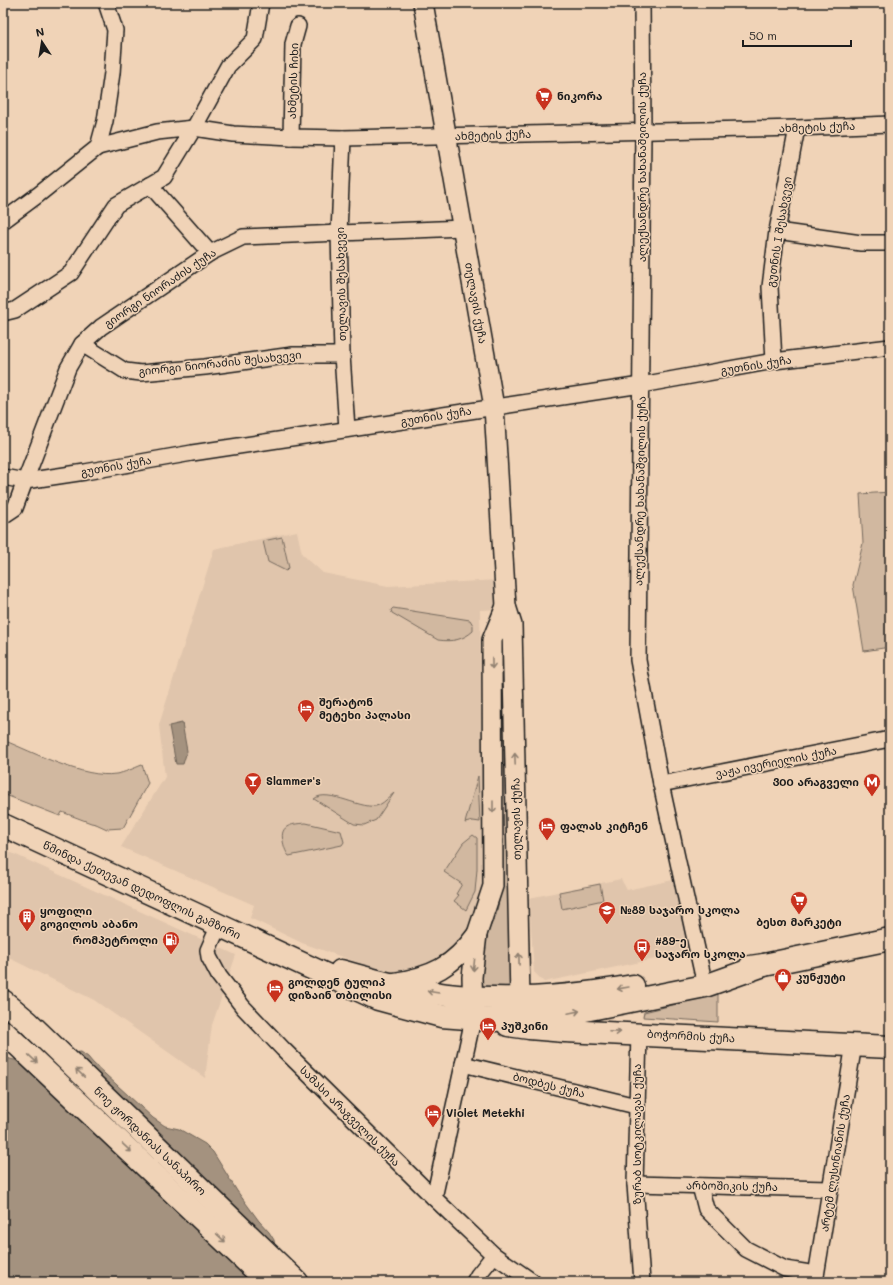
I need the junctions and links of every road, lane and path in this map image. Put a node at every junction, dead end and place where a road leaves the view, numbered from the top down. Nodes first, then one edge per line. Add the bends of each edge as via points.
1 (106, 3) edge
2 (260, 3) edge
3 (423, 3) edge
4 (642, 3) edge
5 (298, 26) dead end
6 (890, 124) edge
7 (194, 128) junction
8 (797, 128) junction
9 (643, 131) junction
10 (447, 136) junction
11 (291, 137) junction
12 (343, 138) junction
13 (98, 147) junction
14 (150, 185) junction
15 (3, 220) edge
16 (463, 228) junction
17 (777, 231) junction
18 (339, 233) junction
19 (890, 243) edge
20 (210, 253) junction
21 (3, 313) edge
22 (82, 344) junction
23 (890, 347) edge
24 (342, 355) junction
25 (774, 362) junction
26 (641, 386) junction
27 (494, 407) junction
28 (347, 429) junction
29 (3, 477) edge
30 (25, 481) junction
31 (3, 516) edge
32 (506, 606) junction
33 (890, 739) edge
34 (661, 784) junction
35 (3, 825) edge
36 (219, 925) junction
37 (477, 934) junction
38 (890, 939) edge
39 (280, 954) junction
40 (764, 966) junction
41 (702, 972) junction
42 (390, 984) junction
43 (472, 997) junction
44 (520, 998) junction
45 (3, 1001) edge
46 (483, 1020) junction
47 (4, 1031) edge
48 (639, 1033) junction
49 (854, 1044) junction
50 (890, 1047) edge
51 (463, 1064) junction
52 (636, 1106) junction
53 (635, 1184) junction
54 (700, 1186) junction
55 (830, 1189) junction
56 (434, 1198) junction
57 (494, 1255) junction
58 (270, 1275) edge
59 (816, 1278) edge
60 (297, 1282) edge
61 (474, 1282) edge
62 (533, 1282) edge
63 (642, 1282) edge

1 - 13 street via 115,30 112,73 105,121
2 - 7 street via 254,39 228,66
3 - 10 street, თელავის ქუჩა
4 - 9 street, ალექსანდრე ხახანაშვილის ქუჩა
5 - 11 street, ახმეტის ჩიხი via 292,44
6 - 8 street, ახმეტის ქუჩა
7 - 11 street, ახმეტის ქუჩა via 233,134
7 - 13 street, ახმეტის ქუჩა via 156,132
7 - 14 street via 164,177
8 - 9 street, ახმეტის ქუჩა
8 - 17 street, გუთნის I შესახვევი
9 - 10 street, ახმეტის ქუჩა
9 - 26 street, ალექსანდრე ხახანაშვილის ქუჩა
10 - 12 street, ახმეტის ქუჩა
10 - 16 street, თელავის ქუჩა
11 - 12 street, ახმეტის ქუჩა
12 - 18 street, თელავის შესახვევი
13 - 15 street
14 - 20 street
14 - 21 street via 116,205 71,274 15,310
16 - 18 street, გიორგი ნიორაძის ქუჩა
16 - 27 street, თელავის ქუჩა
17 - 19 street via 861,243
17 - 25 street, გუთნის I შესახვევი via 770,287
18 - 20 street, გიორგი ნიორაძის ქუჩა via 243,237
18 - 24 street, თელავის შესახვევი
20 - 22 street, გიორგი ნიორაძის ქუჩა via 101,327
22 - 24 street, გიორგი ნიორაძის შესახვევი via 125,371 141,373 293,355
22 - 30 street, გიორგი ნიორაძის ქუჩა via 68,368
23 - 25 street, გუთნის ქუჩა
24 - 28 street, თელავის შესახვევი
25 - 26 street, გუთნის ქუჩა
26 - 27 street, გუთნის ქუჩა
26 - 34 street, ალექსანდრე ხახანაშვილის ქუჩა via 638,660
27 - 28 street, გუთნის ქუჩა
27 - 32 street, თელავის ქუჩა
28 - 30 street, გუთნის ქუჩა
29 - 30 street, გუთნის ქუჩა
30 - 31 street via 15,508
32 -> 37 street, თელავის ქუჩა via 492,640 493,886
44 -> 32 street, თელავის ქუჩა via 512,625
33 - 34 street, ვაჟა ივერიელის ქუჩა
34 - 41 street, ალექსანდრე ხახანაშვილის ქუჩა
35 - 36 main road, წმინდა ქეთევან დედოფლის გამზირი
36 - 39 main road, წმინდა ქეთევან დედოფლის გამზირი
36 - 56 street, სამასი არაგველის ქუჩა via 208,950 219,976 228,989 283,1048
37 - 42 street, თელავის ქუჩა via 464,951 442,968 417,979
37 -> 43 street, თელავის ქუჩა
38 - 40 main road, წმინდა ქეთევან დედოფლის გამზირი
39 - 42 main road, წმინდა ქეთევან დედოფლის გამზირი
39 - 46 main road, წმინდა ქეთევან დედოფლის გამზირი via 378,999 442,1016
40 - 41 main road, წმინდა ქეთევან დედოფლის გამზირი
46 -> 40 main road, წმინდა ქეთევან დედოფლის გამზირი via 560,1015 705,986
41 -> 44 main road, წმინდა ქეთევან დედოფლის გამზირი via 610,990
43 -> 42 main road, წმინდა ქეთევან დედოფლის გამზირი
43 - 44 main road, წმინდა ქეთევან დედოფლის გამზირი
43 - 46 street, თელავის ქუჩა
44 - 46 street
58 -> 45 main road, ნოე ჟორდანიას სანაპირო via 28,1022
46 -> 48 main road, ბოჭორმის ქუჩა via 529,1028
46 - 51 street
47 -> 58 main road, ნოე ჟორდანიას სანაპირო
48 - 49 main road, ბოჭორმის ქუჩა
48 - 52 street, ზურაბ სოტკილავას ქუჩა
49 - 50 main road, ბოჭორმის ქუჩა
49 - 55 street, არტემ ლუსინიანის ქუჩა
51 - 52 street, ბოდბეს ქუჩა
51 - 56 street
52 - 53 street, ზურაბ სოტკილავას ქუჩა
53 - 54 street, არბოშიკის ქუჩა
53 - 63 street, ზურაბ სოტკილავას ქუჩა
54 - 55 street, არბოშიკის ქუჩა
54 - 59 street via 706,1209 746,1249 785,1269
55 - 59 street, არტემ ლუსინიანის ქუჩა
56 - 57 street, სამასი არაგველის ქუჩა
57 - 61 street
57 - 62 street, სამასი არაგველის ქუჩა
58 - 60 main road, ნოე ჟორდანიას სანაპირო

